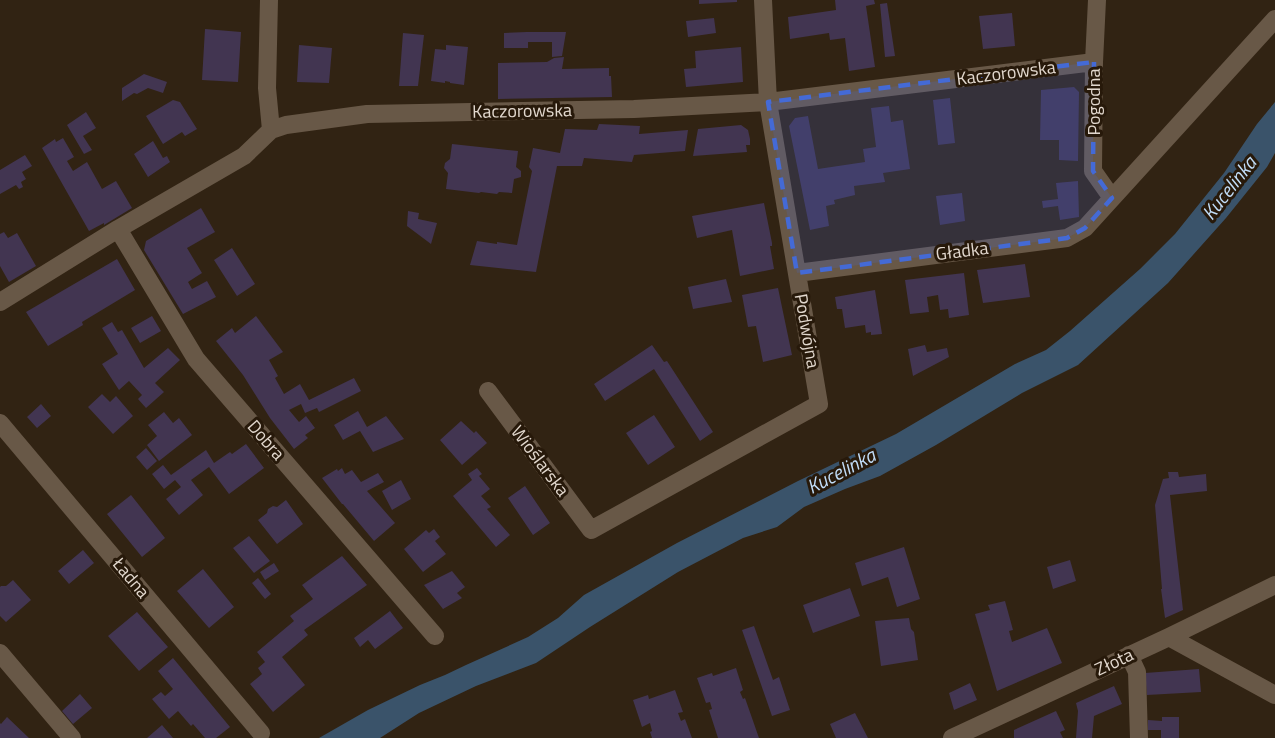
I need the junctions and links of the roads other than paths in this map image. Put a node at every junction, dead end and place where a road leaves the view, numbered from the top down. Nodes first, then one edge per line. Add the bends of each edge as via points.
1 (269, 0) edge
2 (763, 0) edge
3 (1097, 0) edge
4 (1275, 19) edge
5 (1094, 62) junction
6 (768, 102) junction
7 (272, 130) junction
8 (1112, 198) junction
9 (118, 229) junction
10 (796, 273) junction
11 (0, 302) edge
12 (488, 391) dead end
13 (0, 423) edge
14 (591, 530) joint
15 (1275, 585) edge
16 (435, 636) dead end
17 (1169, 637) junction
18 (0, 652) edge
19 (1130, 655) junction
20 (1275, 695) edge
21 (261, 733) dead end
22 (72, 738) edge
23 (952, 738) edge
24 (1139, 738) edge

1 - 7 street via 267,88
2 - 6 street, Podwójna
3 - 5 street, Pogodna
4 - 8 street
5 - 6 street, Kaczorowska
5 - 8 street, Pogodna via 1093,171
6 - 7 street, Kaczorowska via 367,114
6 - 10 street, Podwójna
7 - 9 street, Kaczorowska via 244,156
8 - 10 street, Gładka via 1085,228 1067,238
9 - 11 street, Kaczorowska
9 - 16 street, Dobra via 196,359
10 - 14 street, Podwójna via 819,404
12 - 14 street, Wioślarska
13 - 21 street, Ładna
15 - 17 street, Złota
17 - 19 street, Złota
17 - 20 street
18 - 22 street
19 - 23 street, Złota
19 - 24 street via 1137,672

